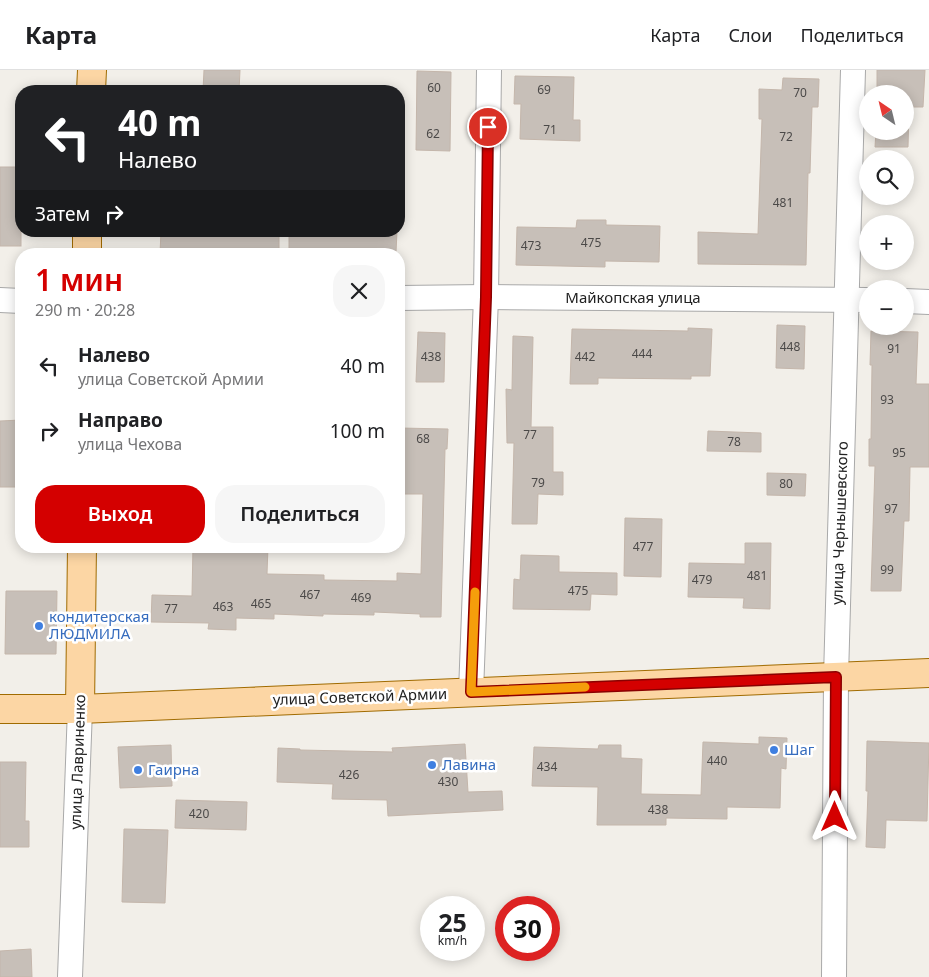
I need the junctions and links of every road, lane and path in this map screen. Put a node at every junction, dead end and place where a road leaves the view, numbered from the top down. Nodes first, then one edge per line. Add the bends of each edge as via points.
1 (92, 70) edge
2 (489, 70) edge
3 (853, 70) edge
4 (92, 85) edge
5 (486, 297) junction
6 (405, 298) edge
7 (857, 299) edge
8 (0, 300) edge
9 (15, 301) edge
10 (914, 301) edge
11 (929, 302) edge
12 (82, 553) edge
13 (929, 673) edge
14 (836, 677) junction
15 (471, 692) junction
16 (0, 709) edge
17 (80, 709) junction
18 (70, 977) edge
19 (834, 977) edge

1 - 4 main road
2 - 5 street
3 - 7 street, улица Чернышевского
5 - 6 street, Майкопская улица
5 - 7 street, Майкопская улица
5 - 15 street
7 - 14 street, улица Чернышевского
8 - 9 street
10 - 11 street
12 - 17 main road, улица Лавриненко
13 - 14 main road, улица Советской Армии
14 - 15 main road, улица Советской Армии
14 - 19 street, улица Чернышевского
15 - 17 main road, улица Советской Армии
16 - 17 main road, улица Советской Армии
17 - 18 street, улица Лавриненко

